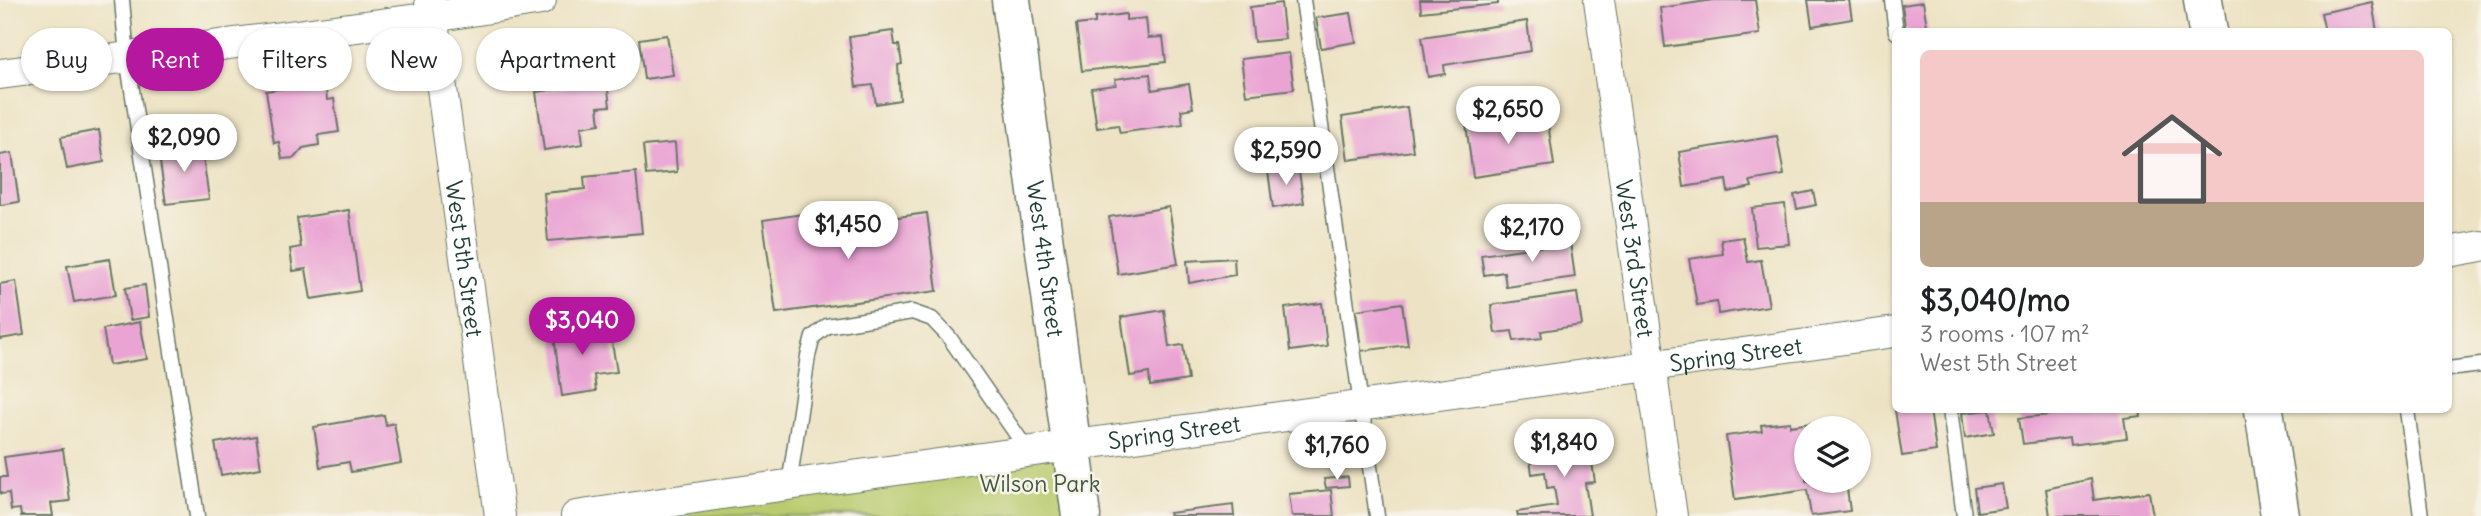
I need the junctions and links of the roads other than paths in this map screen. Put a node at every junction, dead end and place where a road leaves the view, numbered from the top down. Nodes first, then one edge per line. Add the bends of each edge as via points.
1 (121, 0) edge
2 (541, 0) edge
3 (1011, 0) edge
4 (1303, 0) edge
5 (1599, 0) edge
6 (1892, 0) edge
7 (2203, 0) edge
8 (431, 8) edge
9 (1896, 28) edge
10 (2207, 28) edge
11 (126, 41) edge
12 (224, 41) edge
13 (126, 57) edge
14 (0, 74) edge
15 (133, 91) edge
16 (2481, 246) edge
17 (2452, 250) edge
18 (1892, 332) edge
19 (1651, 365) junction
20 (2481, 365) edge
21 (2452, 369) edge
22 (1361, 405) junction
23 (1950, 413) edge
24 (2264, 413) edge
25 (2407, 413) edge
26 (1070, 446) junction
27 (1028, 452) junction
28 (789, 485) junction
29 (197, 516) edge
30 (500, 516) edge
31 (576, 516) edge
32 (1081, 516) edge
33 (1377, 516) edge
34 (1672, 516) edge
35 (1964, 516) edge
36 (2280, 516) edge
37 (2421, 516) edge

1 - 11 lane
2 - 8 street
3 - 26 street, West 4th Street
4 - 22 lane
5 - 19 street, West 3rd Street
6 - 9 lane
7 - 10 street
8 - 12 street
8 - 30 street, West 5th Street
13 - 14 street
15 - 29 lane
16 - 17 street
18 - 19 street, Spring Street
19 - 22 street, Spring Street
19 - 34 street, West 3rd Street
20 - 21 lane
22 - 26 street, Spring Street
22 - 33 lane
23 - 35 lane
24 - 36 street
25 - 37 lane
26 - 27 street, Spring Street
26 - 32 street, West 4th Street
27 - 28 street, Spring Street
27 - 28 lane via 949,337 932,318 912,312 827,326 813,337
28 - 31 street, Spring Street

